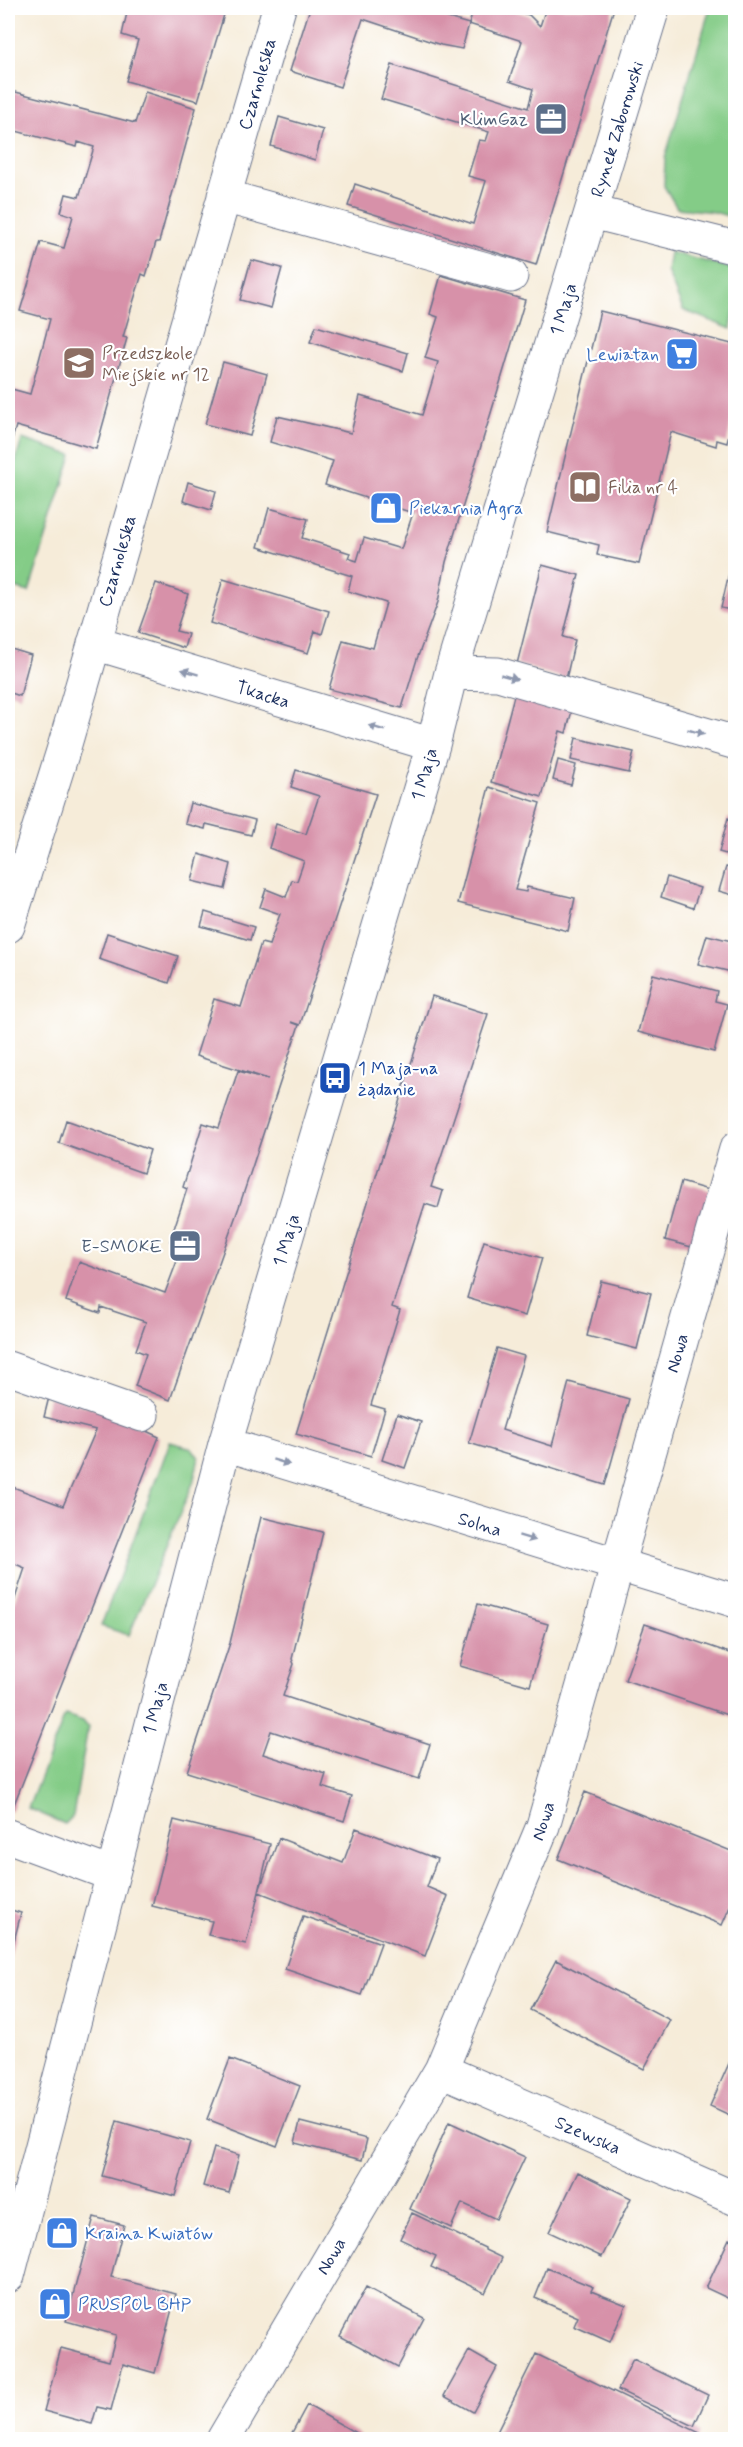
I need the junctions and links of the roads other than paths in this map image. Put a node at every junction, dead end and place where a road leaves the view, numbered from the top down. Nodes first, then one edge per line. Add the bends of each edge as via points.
1 (279, 8) edge
2 (653, 8) edge
3 (224, 196) junction
4 (592, 212) junction
5 (735, 248) edge
6 (511, 276) dead end
7 (94, 643) junction
8 (451, 673) junction
9 (735, 743) edge
10 (433, 745) junction
11 (8, 926) edge
12 (735, 1149) edge
13 (8, 1368) edge
14 (142, 1415) dead end
15 (225, 1444) junction
16 (616, 1566) junction
17 (735, 1601) edge
18 (8, 1836) edge
19 (111, 1874) junction
20 (441, 2070) junction
21 (735, 2199) edge
22 (8, 2276) edge
23 (222, 2439) edge

1 - 3 street, Czarnoleska
2 - 4 street, Rynek Zaborowski
3 - 6 street
3 - 7 street, Czarnoleska
4 - 5 street, Rynek Zaborowski
4 - 8 street, 1 Maja
10 -> 7 street, Tkacka
7 - 11 street, Czarnoleska
8 -> 9 street via 498,674
8 - 10 street, 1 Maja
10 - 15 street, 1 Maja
12 - 16 street, Nowa
13 - 14 street
15 -> 16 street, Solna
15 - 19 street, 1 Maja
16 - 17 street, Solna
16 - 20 street, Nowa via 543,1826
18 - 19 street
19 - 22 street, 1 Maja
20 - 21 street, Szewska
20 - 23 street, Nowa

